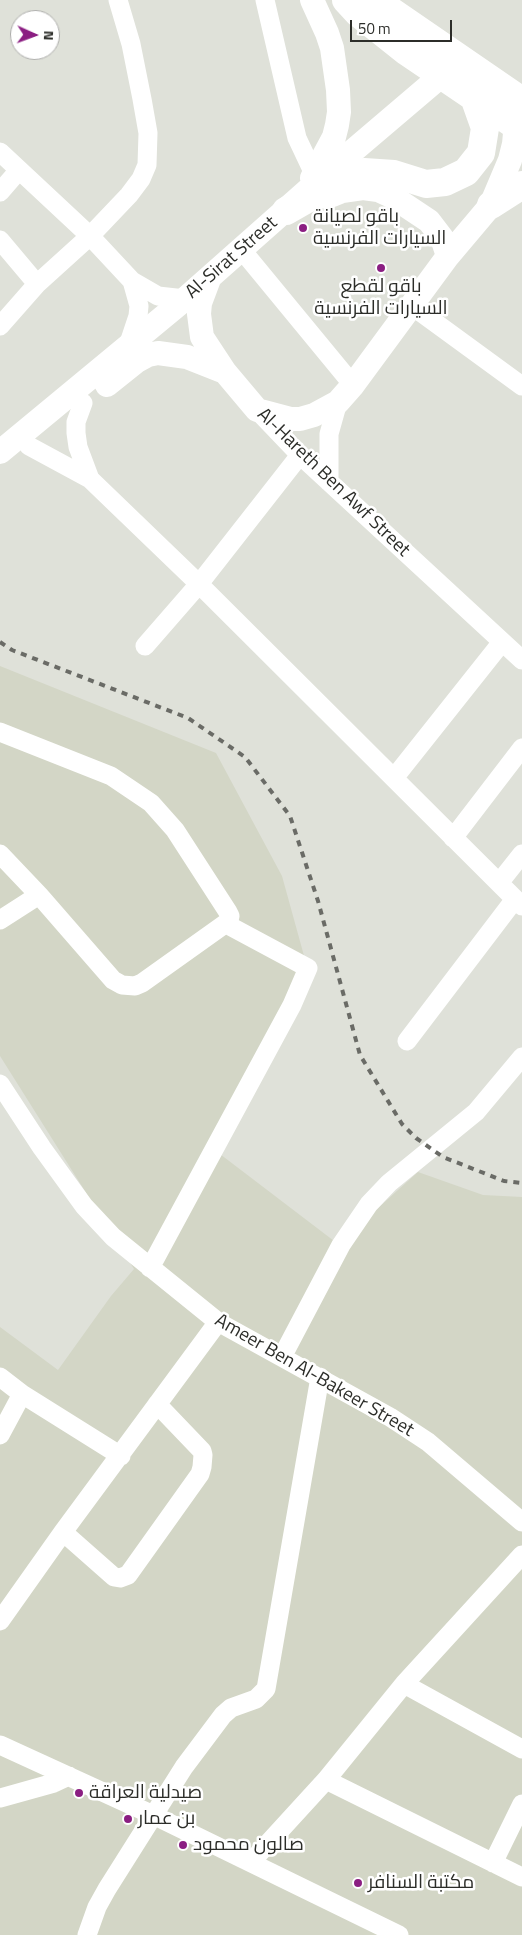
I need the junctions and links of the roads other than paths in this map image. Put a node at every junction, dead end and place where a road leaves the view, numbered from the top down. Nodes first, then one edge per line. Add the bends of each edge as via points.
1 (118, 0) edge
2 (265, 0) edge
3 (312, 0) edge
4 (346, 0) edge
5 (375, 0) edge
6 (461, 59) junction
7 (474, 97) junction
8 (520, 100) edge
9 (522, 130) edge
10 (0, 152) edge
11 (19, 170) junction
12 (314, 174) junction
13 (522, 185) edge
14 (0, 192) edge
15 (491, 205) junction
16 (287, 210) junction
17 (90, 236) junction
18 (0, 240) edge
19 (241, 249) junction
20 (448, 256) junction
21 (209, 277) junction
22 (132, 281) junction
23 (37, 284) junction
24 (185, 299) junction
25 (411, 305) junction
26 (0, 326) edge
27 (128, 346) junction
28 (225, 372) junction
29 (522, 386) edge
30 (345, 394) junction
31 (83, 403) junction
32 (257, 410) junction
33 (29, 446) junction
34 (0, 452) edge
35 (300, 455) junction
36 (0, 471) edge
37 (90, 479) junction
38 (329, 482) junction
39 (199, 584) junction
40 (502, 642) junction
41 (145, 646) dead end
42 (522, 660) edge
43 (0, 732) edge
44 (522, 748) edge
45 (394, 778) junction
46 (453, 838) junction
47 (0, 854) edge
48 (522, 854) edge
49 (499, 884) junction
50 (40, 894) junction
51 (519, 903) edge
52 (0, 920) edge
53 (226, 924) junction
54 (407, 1041) dead end
55 (522, 1057) edge
56 (0, 1084) edge
57 (150, 1268) junction
58 (218, 1322) junction
59 (282, 1357) junction
60 (0, 1377) edge
61 (320, 1377) junction
62 (22, 1394) junction
63 (157, 1404) junction
64 (0, 1434) edge
65 (121, 1456) junction
66 (522, 1522) edge
67 (63, 1532) junction
68 (522, 1555) edge
69 (0, 1621) edge
70 (404, 1684) junction
71 (0, 1745) edge
72 (522, 1749) edge
73 (69, 1776) junction
74 (326, 1780) junction
75 (0, 1798) edge
76 (522, 1804) edge
77 (153, 1815) junction
78 (251, 1862) junction
79 (494, 1863) junction
80 (522, 1877) edge
81 (379, 1931) edge
82 (87, 1935) edge
83 (399, 1935) edge

1 - 17 street via 131,44 148,133 147,165 130,195
2 - 12 street via 297,138
3 - 12 main road via 332,48 339,112 334,137
4 - 7 highway via 407,52
5 - 6 highway
6 - 8 highway
6 - 16 main road, Al-Sirat Street
7 - 9 highway
7 - 16 highway via 485,128 481,153 466,172 445,182 426,184 394,174 364,172 342,179
8 - 15 main road via 510,160
10 - 11 street
11 - 14 street
11 - 17 street
12 - 16 main road
13 - 15 highway
15 - 20 main road
16 - 19 main road, Al-Sirat Street
16 - 20 main road via 342,191 378,190 407,205 428,221 442,238
17 - 22 street
17 - 23 street
18 - 23 street
19 - 21 main road, Al-Sirat Street
19 - 30 street
20 - 25 main road
21 - 24 main road, Al-Sirat Street
21 - 28 main road, Al-Hareth Ben Awf Street via 200,302 199,325 202,337
22 - 24 street via 158,296
22 - 27 street via 139,306
23 - 26 street
24 - 27 main road, Al-Sirat Street
25 - 29 street
25 - 30 main road
27 - 34 main road, Al-Sirat Street
28 - 31 main road via 171,353 148,355
28 - 32 main road, Al-Hareth Ben Awf Street
30 - 32 main road via 314,415 300,419 291,420
30 - 38 street via 329,434
31 - 33 main road
31 - 37 street via 76,433
32 - 35 street, Al-Hareth Ben Awf Street
33 - 36 main road
33 - 37 street
35 - 38 street, Al-Hareth Ben Awf Street
35 - 39 street
37 - 39 street
38 - 40 street, Al-Hareth Ben Awf Street
39 - 41 street
39 - 45 street
40 - 42 street, Al-Hareth Ben Awf Street
40 - 45 street
43 - 53 street via 111,776 151,803 175,830 228,912 230,916
44 - 46 street
45 - 46 street
46 - 49 street
47 - 50 street
48 - 49 street
49 - 51 street
50 - 52 street
50 - 53 street via 113,980 122,985 142,982
51 - 54 street
53 - 57 street via 308,968 292,1005
55 - 59 street via 476,1112 369,1204 316,1291
56 - 57 street, Ameer Ben Al-Bakeer Street via 84,1206 113,1237
57 - 58 street, Ameer Ben Al-Bakeer Street
58 - 59 street, Ameer Ben Al-Bakeer Street
58 - 63 street
59 - 61 street, Ameer Ben Al-Bakeer Street
60 - 62 street
61 - 66 street, Ameer Ben Al-Bakeer Street via 428,1442
61 - 77 street via 266,1689 256,1699 222,1714
62 - 64 street
62 - 65 street
63 - 65 street
63 - 67 street via 202,1451 202,1467 128,1575 114,1577
65 - 67 street
67 - 69 street
68 - 70 street
70 - 72 street
70 - 74 street
71 - 73 street
73 - 75 street
73 - 77 street
74 - 78 street
74 - 79 street
76 - 79 street
77 - 78 street
77 - 82 street via 101,1898
78 - 81 street
79 - 80 street
81 - 83 street

